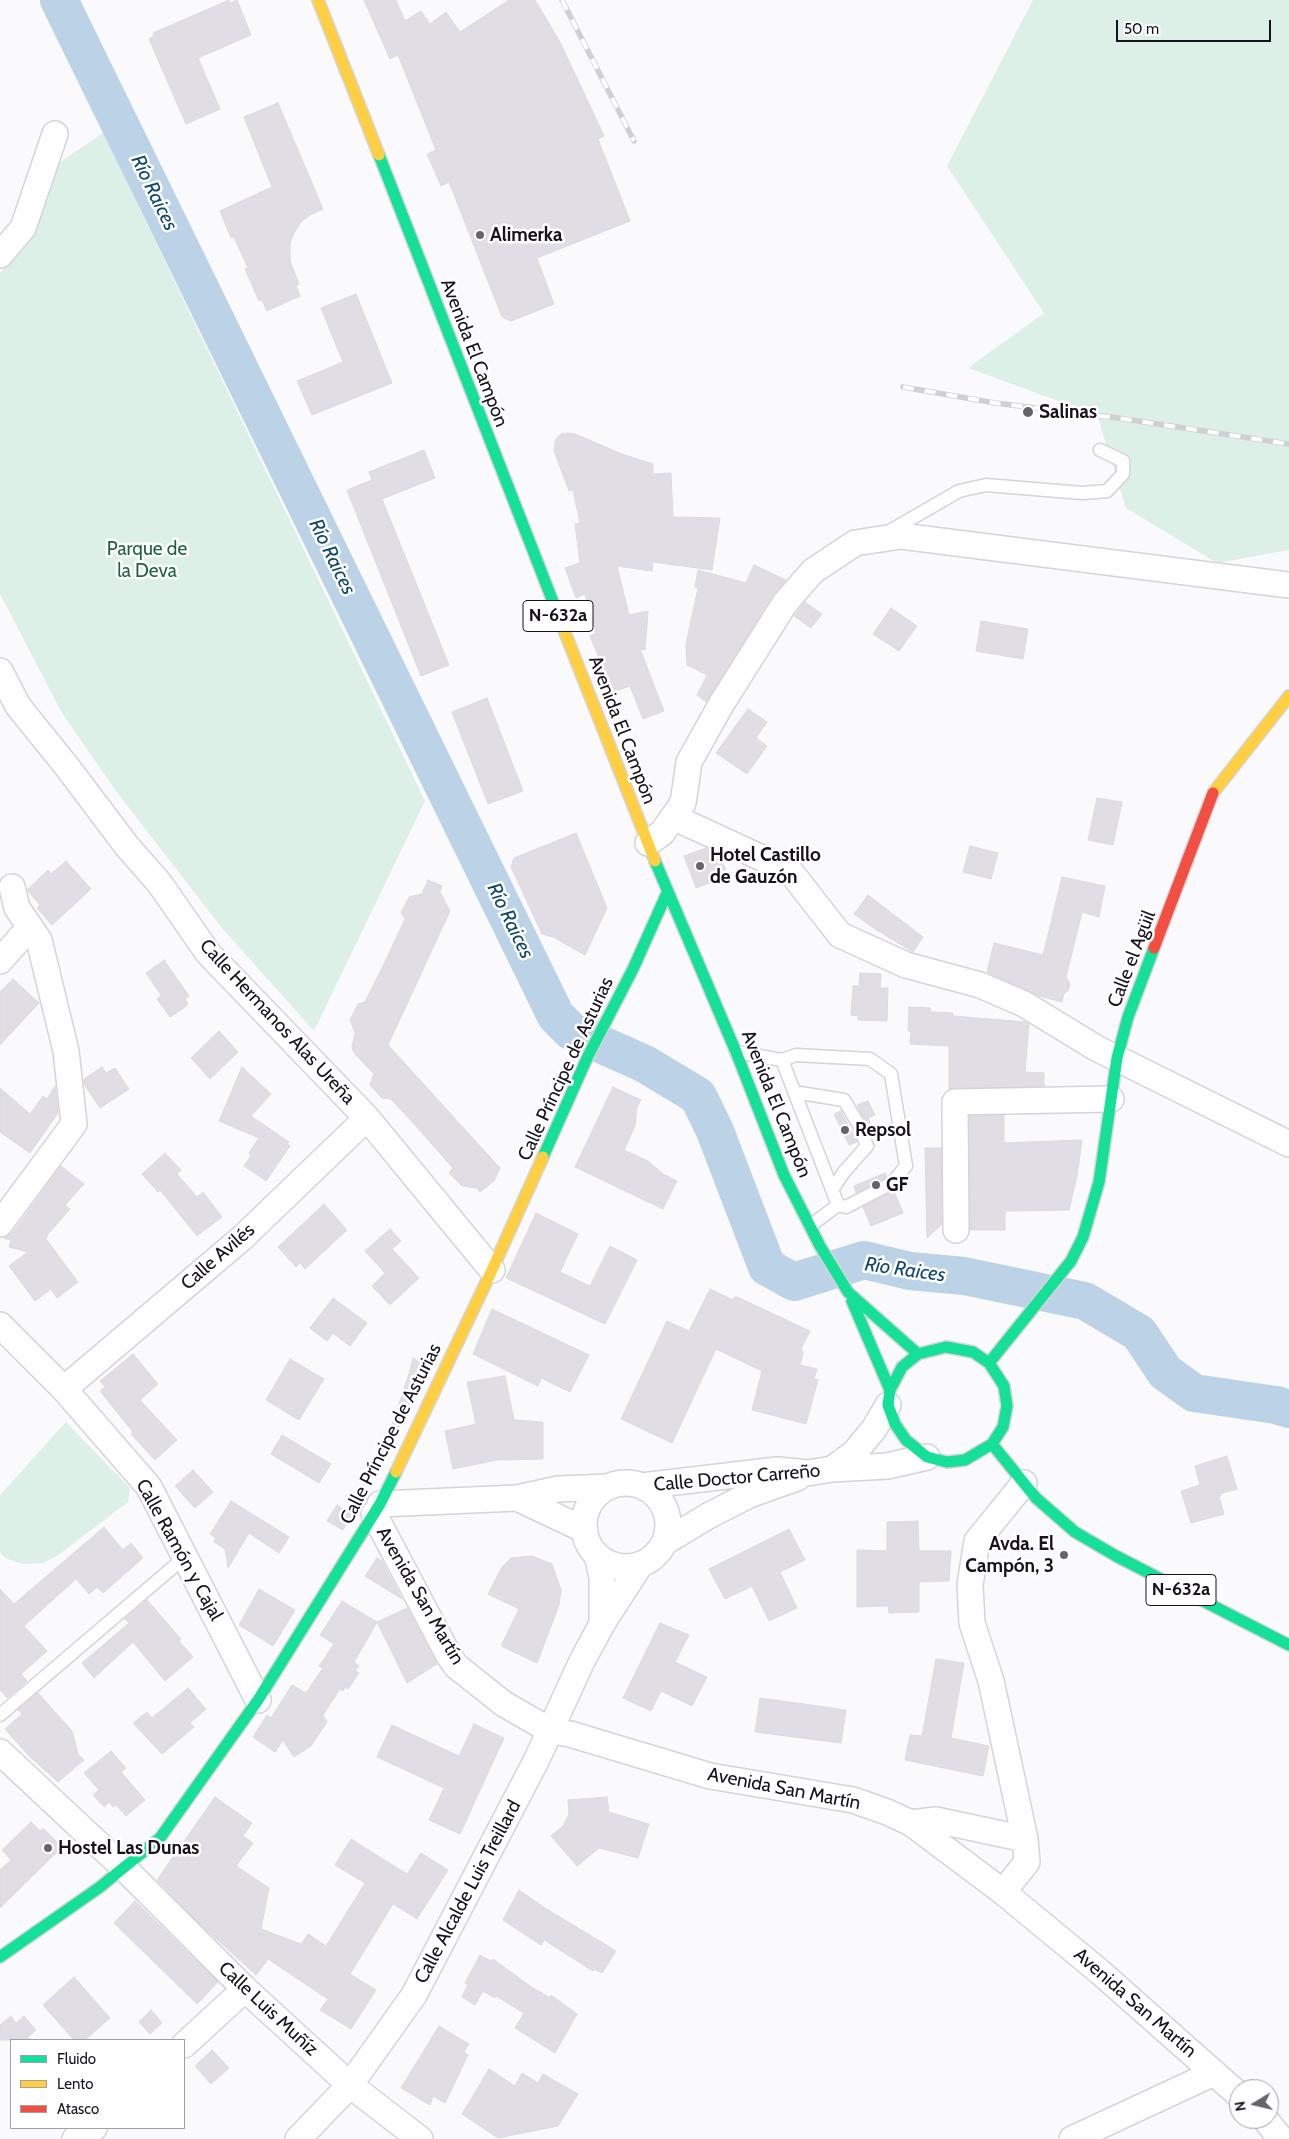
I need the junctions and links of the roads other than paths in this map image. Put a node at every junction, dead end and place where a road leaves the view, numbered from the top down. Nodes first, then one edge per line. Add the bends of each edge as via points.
1 (318, 0) edge
2 (55, 134) dead end
3 (0, 255) edge
4 (1100, 450) dead end
5 (875, 540) junction
6 (1289, 584) edge
7 (0, 671) edge
8 (1289, 696) edge
9 (9, 710) edge
10 (673, 817) junction
11 (648, 843) junction
12 (12, 887) dead end
13 (667, 893) junction
14 (30, 927) junction
15 (0, 961) edge
16 (736, 1052) junction
17 (1117, 1058) junction
18 (782, 1060) junction
19 (794, 1092) junction
20 (1111, 1099) junction
21 (367, 1118) junction
22 (1289, 1144) edge
23 (832, 1190) junction
24 (838, 1206) junction
25 (0, 1224) edge
26 (810, 1226) junction
27 (956, 1230) dead end
28 (492, 1270) junction
29 (848, 1292) junction
30 (0, 1325) edge
31 (918, 1354) junction
32 (989, 1363) junction
33 (64, 1389) junction
34 (889, 1397) junction
35 (992, 1444) junction
36 (927, 1457) junction
37 (820, 1471) junction
38 (1024, 1483) junction
39 (642, 1486) junction
40 (608, 1487) junction
41 (517, 1498) junction
42 (377, 1509) junction
43 (585, 1530) junction
44 (665, 1542) junction
45 (597, 1555) junction
46 (184, 1557) junction
47 (640, 1565) junction
48 (602, 1624) junction
49 (1289, 1645) edge
50 (258, 1700) junction
51 (0, 1715) edge
52 (551, 1731) junction
53 (0, 1752) edge
54 (911, 1824) junction
55 (1025, 1840) junction
56 (124, 1868) junction
57 (1004, 1892) junction
58 (0, 1957) edge
59 (244, 1989) junction
60 (185, 2044) edge
61 (1214, 2073) junction
62 (350, 2085) junction
63 (1229, 2086) edge
64 (92, 2129) edge
65 (74, 2139) edge
66 (298, 2139) edge
67 (420, 2139) edge
68 (1072, 2139) edge

1 - 11 main road, Avenida El Campón / N-632a
2 - 3 street via 23,228
4 - 5 lane via 1123,461 1123,474 1107,491 1082,493 986,485 959,491
5 - 6 street via 901,536
5 - 10 street via 855,543 813,571 785,603 689,762 683,803
7 - 9 street, Calle Hermanos Alas Ureña
8 - 17 main road, Calle el Agüil via 1214,791 1128,1017
9 - 21 street, Calle Hermanos Alas Ureña via 68,768 160,884 208,952
10 - 11 street via 662,833
10 - 17 street via 790,871 840,935 906,965 980,985 1024,1004
11 - 13 main road, Avenida El Campón / N-632a
12 - 14 street via 17,908
13 - 16 main road, Avenida El Campón / N-632a
13 - 28 main road, Calle Príncipe de Asturias via 588,1056
14 - 15 street
14 - 25 street via 39,940 66,1051 74,1124
16 - 18 lane
16 - 26 main road, Avenida El Campón / N-632a via 784,1175
17 - 20 main road, Calle el Agüil
17 - 22 street
18 - 19 lane
18 - 24 lane via 796,1055 870,1059 891,1074 906,1166 892,1183 846,1207
19 - 23 lane
19 - 23 lane via 844,1100 867,1146
20 - 27 street via 955,1102
20 - 32 main road, Calle el Agüil via 1099,1182 1083,1237 1071,1261
21 - 28 street, Calle Hermanos Alas Ureña
21 - 33 street, Calle Avilés via 242,1238
23 - 24 lane
24 - 26 lane
26 - 29 main road, Avenida El Campón / N-632a
28 - 42 main road, Calle Príncipe de Asturias
29 - 31 main road, Avenida El Campón / N-632a
29 - 34 main road
30 - 33 street, Calle Ramón y Cajal
31 - 32 main road via 946,1347 973,1352
31 - 34 main road via 902,1367
32 - 35 main road via 1004,1386 1007,1406 1002,1427
33 - 46 street, Calle Ramón y Cajal via 149,1487
34 - 36 main road via 895,1424 906,1440
34 - 37 street via 874,1429 854,1453
35 - 36 main road via 965,1460 947,1462
35 - 38 main road, N-632a
36 - 37 street via 887,1466
37 - 39 street, Calle Doctor Carreño via 776,1470
37 - 44 street via 749,1495
38 - 49 main road, N-632a via 1036,1498 1075,1532
38 - 55 street via 977,1541 970,1585 972,1623 991,1681
39 - 40 street
39 - 44 street via 662,1503 668,1529
40 - 41 street via 558,1489
40 - 43 street via 590,1505
41 - 42 street
41 - 43 street
42 - 50 main road, Calle Príncipe de Asturias
42 - 52 street, Avenida San Martín via 456,1666 504,1704
43 - 45 street
44 - 47 street via 659,1552
45 - 47 street via 617,1566
45 - 48 street, Calle Alcalde Luis Treillard via 602,1577
46 - 50 street, Calle Ramón y Cajal
46 - 51 lane
47 - 48 street, Calle Alcalde Luis Treillard
48 - 52 street, Calle Alcalde Luis Treillard
50 - 56 main road, Calle Príncipe de Asturias via 160,1838
52 - 54 street, Avenida San Martín via 710,1776 853,1800
52 - 62 street, Calle Alcalde Luis Treillard via 414,1994
53 - 56 street, Calle Luis Muñíz
54 - 55 street via 936,1820
54 - 57 street, Avenida San Martín
55 - 57 street via 1027,1862
56 - 58 main road, Calle Príncipe de Asturias
56 - 59 street, Calle Luis Muñíz
57 - 61 street, Avenida San Martín
59 - 60 street
59 - 62 street, Calle Luis Muñíz
61 - 63 street, Avenida San Martín
61 - 68 street
62 - 66 street, Calle Alcalde Luis Treillard
62 - 67 street, Calle Luis Muñíz
64 - 65 street

